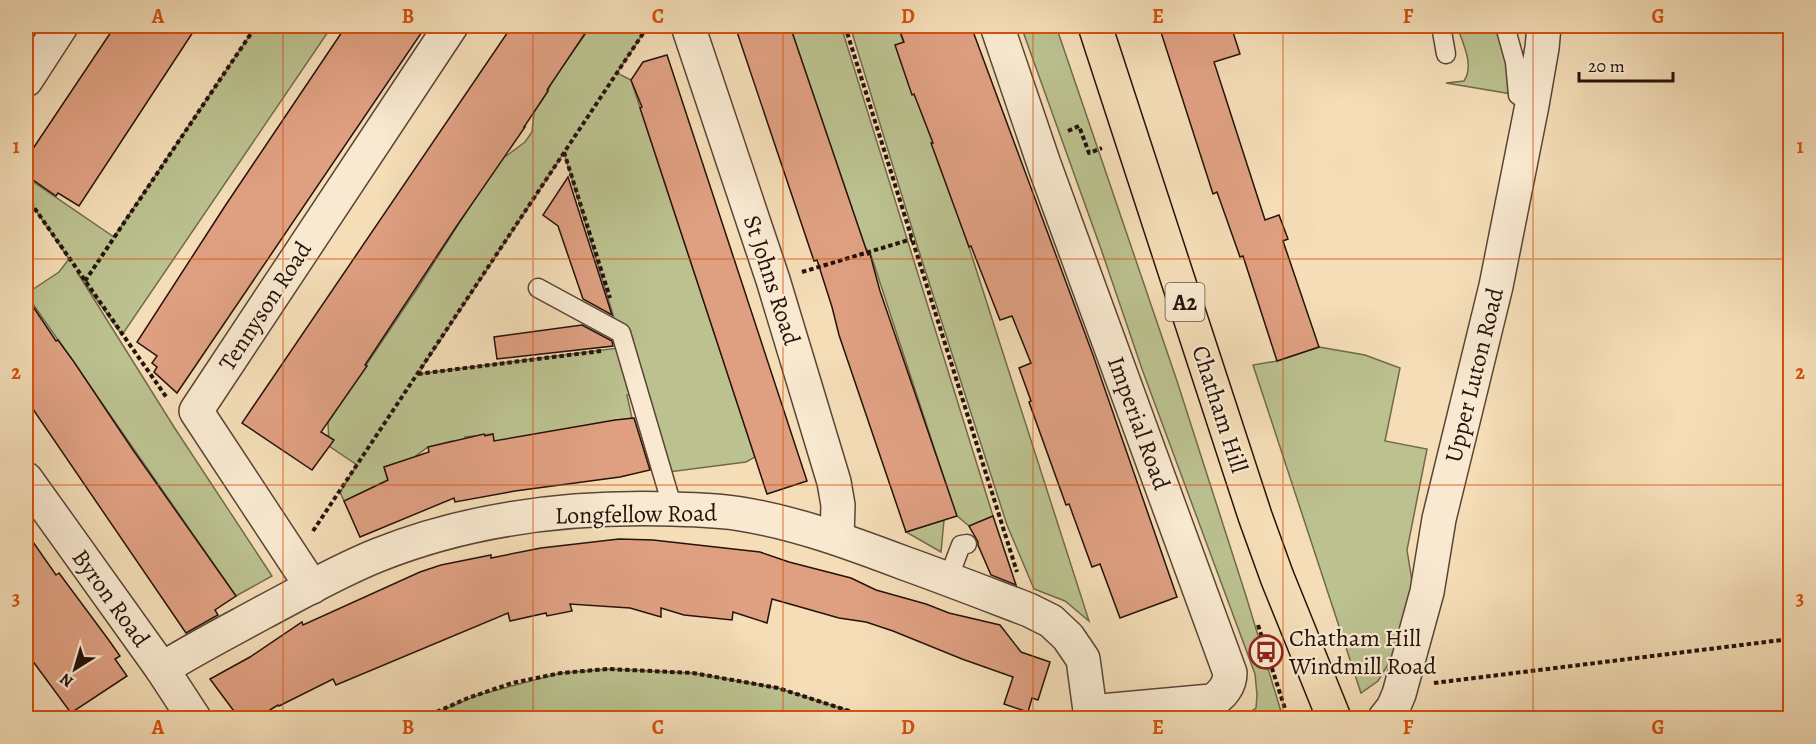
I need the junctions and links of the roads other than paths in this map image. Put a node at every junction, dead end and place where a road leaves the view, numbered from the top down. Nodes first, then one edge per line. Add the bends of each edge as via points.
1 (62, 26) edge
2 (451, 26) edge
3 (688, 26) edge
4 (997, 26) edge
5 (1095, 26) edge
6 (1441, 26) edge
7 (1505, 26) edge
8 (1544, 26) edge
9 (1446, 54) dead end
10 (26, 80) edge
11 (1532, 105) junction
12 (538, 288) dead end
13 (26, 479) edge
14 (673, 509) junction
15 (837, 538) junction
16 (967, 544) dead end
17 (948, 579) junction
18 (312, 587) junction
19 (162, 669) junction
20 (1091, 715) edge
21 (194, 718) edge
22 (1334, 718) edge
23 (1385, 718) edge

1 - 10 street
2 - 18 street, Tennyson Road via 196,411
3 - 15 street, St Johns Road via 773,280 836,488
4 - 20 street, Imperial Road via 1044,166 1230,673 1224,690 1211,701
5 - 22 main road, Chatham Hill / A2 via 1255,516
6 - 9 lane
7 - 11 lane via 1515,62 1518,95
8 - 11 street, Upper Luton Road
11 - 23 street, Upper Luton Road via 1496,286 1438,519 1429,584 1401,687
12 - 14 lane via 623,340
13 - 19 street, Byron Road
14 - 15 street, Longfellow Road via 740,514
14 - 18 street, Longfellow Road via 574,511 462,529 376,556
15 - 17 street, Longfellow Road
16 - 17 lane via 961,545
17 - 20 street, Longfellow Road via 1051,621 1083,659
18 - 19 street, Longfellow Road
19 - 21 street, Byron Road

